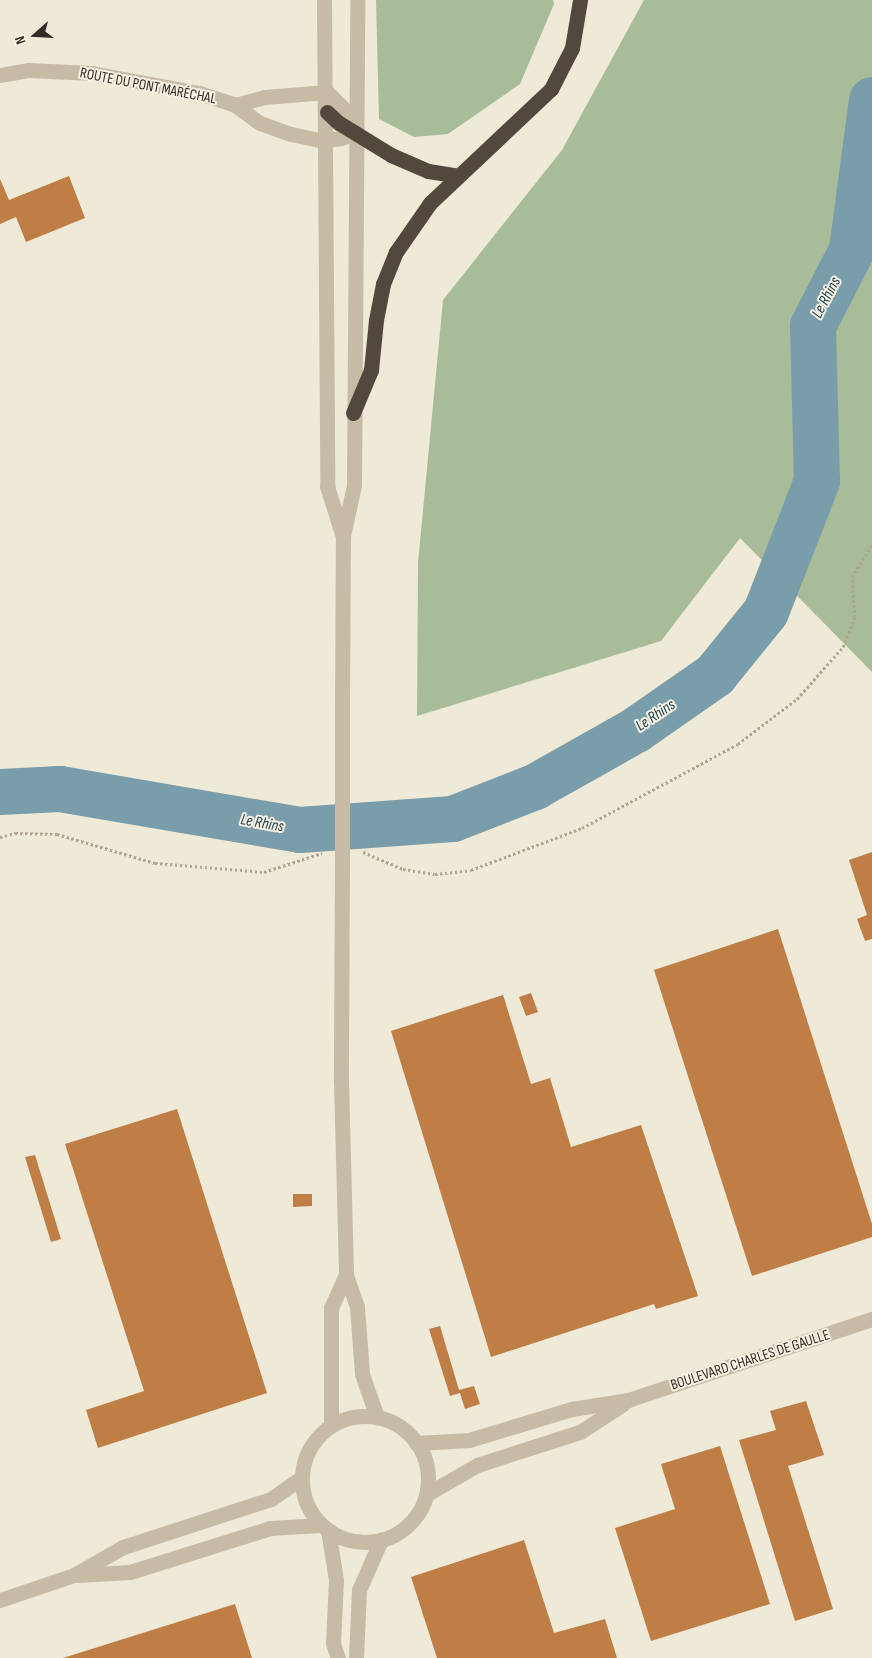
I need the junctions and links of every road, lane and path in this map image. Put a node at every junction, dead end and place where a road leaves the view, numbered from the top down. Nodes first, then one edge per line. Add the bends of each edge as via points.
1 (324, 0) edge
2 (357, 0) edge
3 (580, 0) edge
4 (0, 75) edge
5 (327, 92) junction
6 (236, 105) junction
7 (327, 112) junction
8 (355, 126) junction
9 (328, 139) junction
10 (458, 176) junction
11 (353, 413) junction
12 (343, 536) junction
13 (872, 545) edge
14 (0, 837) edge
15 (356, 852) dead end
16 (326, 853) dead end
17 (346, 1275) junction
18 (872, 1319) edge
19 (628, 1400) junction
20 (377, 1417) junction
21 (331, 1425) junction
22 (416, 1443) junction
23 (302, 1477) junction
24 (427, 1494) junction
25 (325, 1528) junction
26 (381, 1540) junction
27 (74, 1576) junction
28 (0, 1600) edge
29 (338, 1658) edge
30 (356, 1658) edge

1 - 5 street
2 - 8 street
3 - 10 highway via 572,48 551,89
4 - 6 street, ROUTE DU PONT MARÉCHAL via 28,70 92,73 199,93
5 - 6 street, ROUTE DU PONT MARÉCHAL via 264,97
5 - 7 street
5 - 8 street
6 - 9 street, ROUTE DU PONT MARÉCHAL via 268,126 291,134
7 - 8 highway
7 - 9 street
8 - 9 street
8 - 10 highway via 428,171
8 - 11 street
9 - 12 street via 328,486
10 - 11 highway via 430,203 396,252 383,284 371,370
11 - 12 street via 354,485
12 - 17 street, bridge via 341,1082
13 - 15 path via 852,577 855,617 843,647 797,699 738,744 582,828 472,870 435,874 403,869 366,852
14 - 16 path via 15,833 57,834 155,863 264,872 316,853
17 - 20 street via 357,1307 362,1374
17 - 21 street via 331,1308
18 - 19 street, BOULEVARD CHARLES DE GAULLE
19 - 22 street, BOULEVARD CHARLES DE GAULLE via 572,1409 469,1440
19 - 24 street, BOULEVARD CHARLES DE GAULLE via 580,1432 477,1466
20 - 21 street via 346,1419
20 - 22 street via 396,1424
21 - 23 street via 317,1437 307,1454
22 - 24 street via 428,1473
23 - 25 street via 309,1510
23 - 27 street via 270,1499 123,1547
24 - 26 street via 420,1511 408,1526
25 - 26 street via 355,1542
25 - 27 street via 270,1528 130,1572
25 - 29 street via 336,1580 333,1643
26 - 30 street via 359,1590
27 - 28 street

